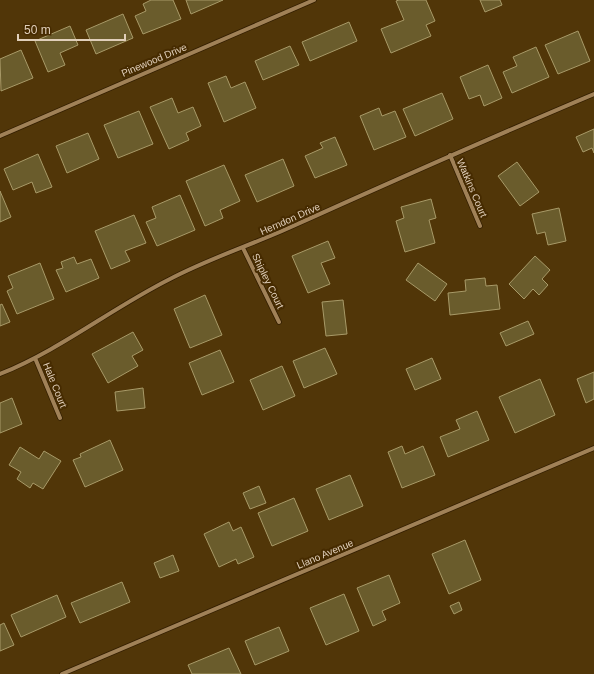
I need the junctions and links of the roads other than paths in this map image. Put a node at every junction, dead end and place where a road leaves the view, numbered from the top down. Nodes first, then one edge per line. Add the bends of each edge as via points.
1 (314, 0) edge
2 (594, 94) edge
3 (0, 136) edge
4 (450, 155) junction
5 (480, 226) dead end
6 (243, 248) junction
7 (279, 322) dead end
8 (35, 358) junction
9 (0, 374) edge
10 (60, 418) dead end
11 (594, 448) edge
12 (62, 674) edge

1 - 3 street, Pinewood Drive
2 - 4 street, Herndon Drive
4 - 5 street, Watkins Court
4 - 6 street, Herndon Drive
6 - 7 street, Shipley Court
6 - 8 street, Herndon Drive via 171,278
8 - 9 street, Herndon Drive
8 - 10 street, Hale Court
11 - 12 street, Llano Avenue

